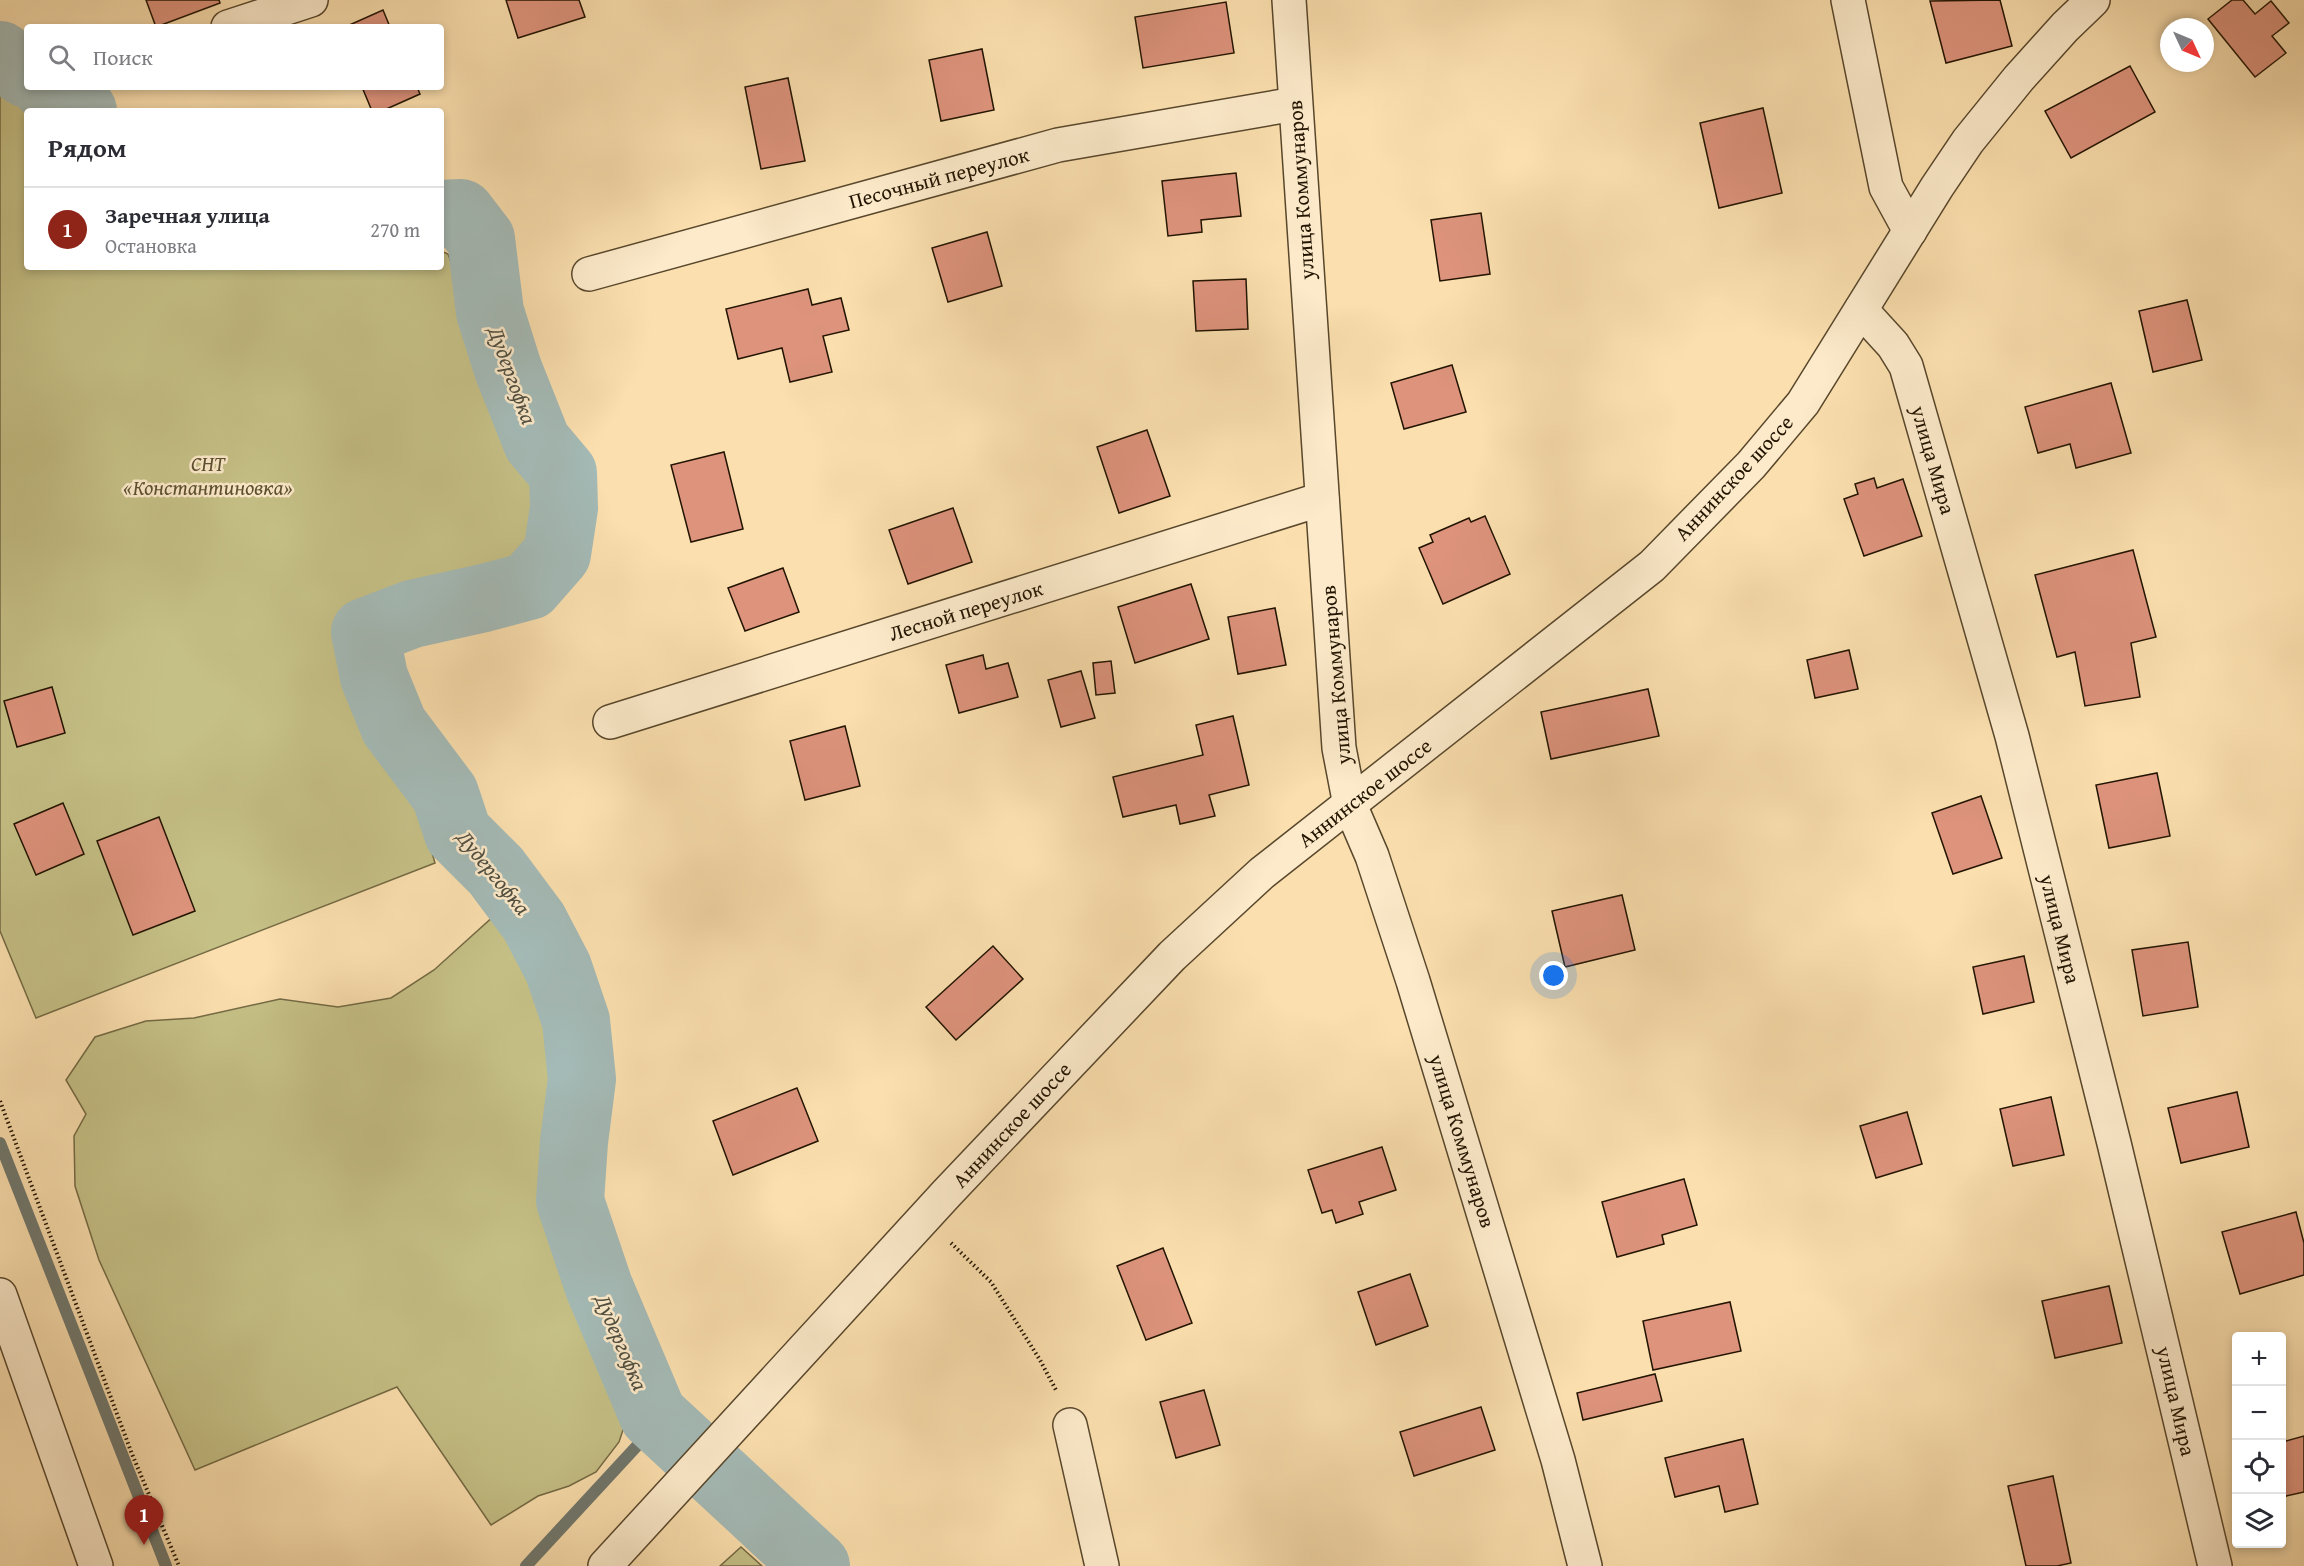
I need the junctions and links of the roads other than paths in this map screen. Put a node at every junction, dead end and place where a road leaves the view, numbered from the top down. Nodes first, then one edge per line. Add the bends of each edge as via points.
1 (311, 0) edge
2 (1289, 0) edge
3 (1848, 0) edge
4 (2093, 0) edge
5 (237, 24) edge
6 (1295, 104) junction
7 (1910, 231) junction
8 (589, 274) dead end
9 (1861, 310) junction
10 (1322, 499) junction
11 (610, 722) dead end
12 (1350, 805) junction
13 (0, 1295) edge
14 (1070, 1425) road end
15 (96, 1566) edge
16 (605, 1566) edge
17 (1102, 1566) edge
18 (1585, 1566) edge
19 (2215, 1566) edge

1 - 5 street
2 - 6 street, улица Коммунаров
3 - 7 street via 1886,187
4 - 7 street, Аннинское шоссе via 2019,78 1983,123
6 - 8 street, Песочный переулок via 1058,145
6 - 10 street, улица Коммунаров
7 - 9 street, Аннинское шоссе
9 - 12 street, Аннинское шоссе via 1803,403 1751,465 1652,566
9 - 19 street, улица Мира via 1893,345 1906,366 2009,725
10 - 11 street, Лесной переулок
10 - 12 street, улица Коммунаров via 1340,748
12 - 16 street, Аннинское шоссе via 1262,873 1172,956 947,1193
12 - 18 street, улица Коммунаров via 1372,856 1413,981 1558,1460
13 - 15 street
14 - 17 street

